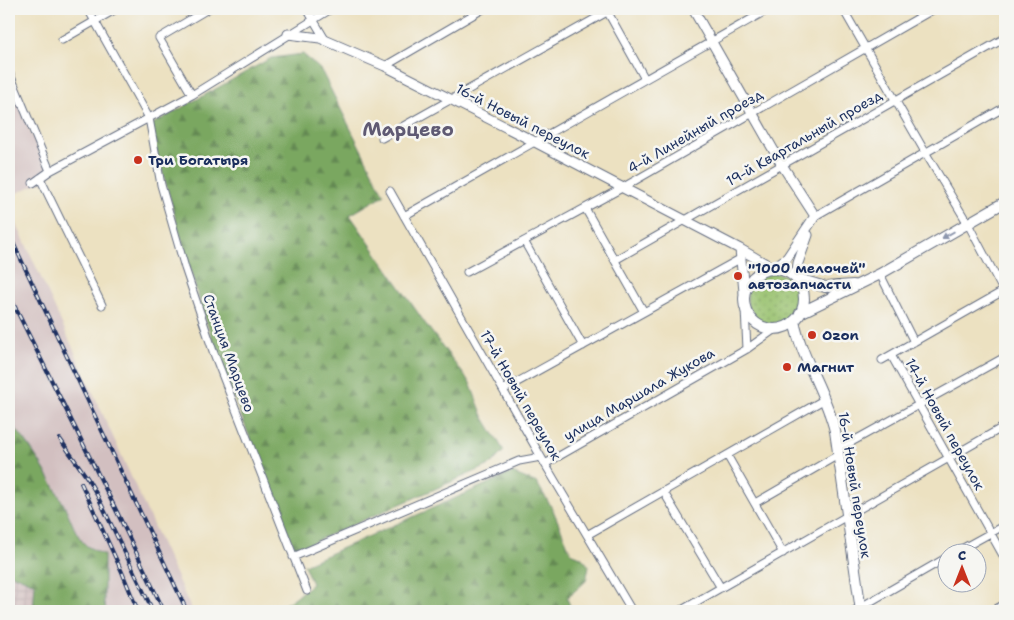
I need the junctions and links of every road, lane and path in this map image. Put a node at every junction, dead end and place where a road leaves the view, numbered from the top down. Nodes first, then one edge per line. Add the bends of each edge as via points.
1 (88, 9) edge
2 (116, 9) edge
3 (208, 9) edge
4 (307, 9) edge
5 (331, 9) edge
6 (483, 9) edge
7 (693, 9) edge
8 (769, 9) edge
9 (844, 9) edge
10 (934, 9) edge
11 (607, 10) edge
12 (473, 11) edge
13 (314, 19) junction
14 (96, 20) junction
15 (288, 34) junction
16 (1005, 38) edge
17 (62, 40) dead end
18 (326, 41) junction
19 (712, 42) junction
20 (866, 48) junction
21 (385, 66) junction
22 (9, 72) edge
23 (646, 79) junction
24 (192, 95) junction
25 (450, 99) junction
26 (896, 100) junction
27 (1005, 107) edge
28 (752, 113) junction
29 (149, 118) junction
30 (382, 138) dead end
31 (535, 142) junction
32 (925, 152) junction
33 (782, 165) junction
34 (50, 171) junction
35 (40, 178) junction
36 (33, 183) dead end
37 (622, 188) junction
38 (390, 191) dead end
39 (1005, 202) edge
40 (585, 208) junction
41 (404, 216) junction
42 (814, 216) junction
43 (685, 220) junction
44 (968, 224) junction
45 (524, 241) junction
46 (740, 249) junction
47 (615, 260) junction
48 (741, 263) junction
49 (773, 268) junction
50 (467, 272) dead end
51 (880, 274) junction
52 (796, 278) junction
53 (859, 284) junction
54 (1005, 291) edge
55 (744, 292) junction
56 (102, 305) dead end
57 (745, 309) junction
58 (644, 312) junction
59 (797, 317) junction
60 (777, 329) junction
61 (798, 339) junction
62 (914, 342) junction
63 (583, 346) junction
64 (747, 349) junction
65 (891, 355) junction
66 (1005, 357) edge
67 (882, 360) dead end
68 (503, 390) junction
69 (825, 399) junction
70 (919, 405) junction
71 (1005, 426) edge
72 (838, 452) junction
73 (727, 455) junction
74 (949, 459) junction
75 (543, 460) junction
76 (663, 491) junction
77 (755, 503) junction
78 (848, 516) junction
79 (1005, 524) edge
80 (990, 533) junction
81 (587, 535) junction
82 (974, 542) edge
83 (783, 553) junction
84 (293, 557) junction
85 (1005, 559) edge
86 (936, 564) edge
87 (721, 588) junction
88 (307, 591) dead end
89 (1005, 604) edge
90 (858, 610) edge
91 (632, 611) edge
92 (680, 611) edge
93 (992, 611) edge

1 - 14 street, Станция Марцево
2 - 14 street
3 - 24 street via 160,38
4 - 13 street
5 - 13 street
6 - 12 street
7 - 19 street
8 - 19 street
9 - 20 street
10 - 20 street, 4-й Линейный проезд
11 - 23 street
11 - 25 street
12 - 21 street
13 - 15 street
13 - 18 street
14 - 17 street
14 - 29 street, Станция Марцево
15 - 18 street, 16-й Новый переулок
15 - 24 street
16 - 26 street, 19-й Квартальный проезд
18 - 21 street, 16-й Новый переулок
19 - 23 street
19 - 28 street
20 - 26 street
20 - 28 street, 4-й Линейный проезд
21 - 25 street, 16-й Новый переулок
22 - 34 street
23 - 31 street
24 - 29 street
25 - 30 street
25 - 31 street, 16-й Новый переулок
26 - 32 street
26 - 33 street, 19-й Квартальный проезд
27 - 32 street
28 - 33 street
28 - 37 street, 4-й Линейный проезд
29 - 34 street
29 - 84 street, Станция Марцево via 161,185 185,268 213,351
31 - 37 street, 16-й Новый переулок
31 - 41 street
32 - 42 street
32 - 44 street
33 - 42 street
33 - 43 street, 19-й Квартальный проезд
34 - 35 street
35 - 36 street
35 - 56 street
37 - 40 street, 4-й Линейный проезд
37 - 43 street, 16-й Новый переулок
38 - 41 street, 17-й Новый переулок
39 - 44 main road
40 - 45 street, 4-й Линейный проезд
40 - 47 street
41 - 68 street, 17-й Новый переулок
42 - 49 street via 787,258
42 - 52 street
43 - 46 street, 16-й Новый переулок
43 - 47 street, 19-й Квартальный проезд
44 -> 51 main road
44 - 54 street
45 - 50 street, 4-й Линейный проезд
45 - 63 street
46 - 48 street
46 - 49 street, 16-й Новый переулок
47 - 58 street
48 - 55 street
48 - 58 street via 738,260
49 - 52 main road via 784,270
49 - 55 main road via 754,275
51 - 53 main road
51 - 62 street, 14-й Новый переулок
52 - 53 main road via 825,287
52 - 59 main road via 804,296 804,305
53 - 59 main road
54 - 62 street
55 - 57 main road
57 - 60 main road via 755,323
57 - 64 street
58 - 63 street
59 - 60 main road via 787,326
59 - 61 main road, 16-й Новый переулок
60 - 61 main road
60 - 64 street, улица Маршала Жукова
61 - 69 main road, 16-й Новый переулок
62 - 65 street
63 - 68 street
64 - 75 street, улица Маршала Жукова
65 - 67 street
65 - 70 street, 14-й Новый переулок
66 - 70 street
68 - 75 street, 17-й Новый переулок
69 - 72 main road, 16-й Новый переулок
69 - 73 street
70 - 72 street
70 - 74 street, 14-й Новый переулок
71 - 74 street
72 - 77 street
72 - 78 main road, 16-й Новый переулок
73 - 76 street
73 - 77 street
74 - 78 street
74 - 80 street, 14-й Новый переулок
75 - 81 street, 17-й Новый переулок
75 - 84 street, улица Маршала Жукова via 519,461
76 - 81 street
76 - 87 street
77 - 83 street
78 - 83 street
78 - 90 main road, 16-й Новый переулок
79 - 80 street
80 - 82 street
80 - 85 street, 14-й Новый переулок
81 - 91 street, 17-й Новый переулок
83 - 87 street
84 - 88 street, Станция Марцево
86 - 90 street
87 - 92 street
89 - 93 street

